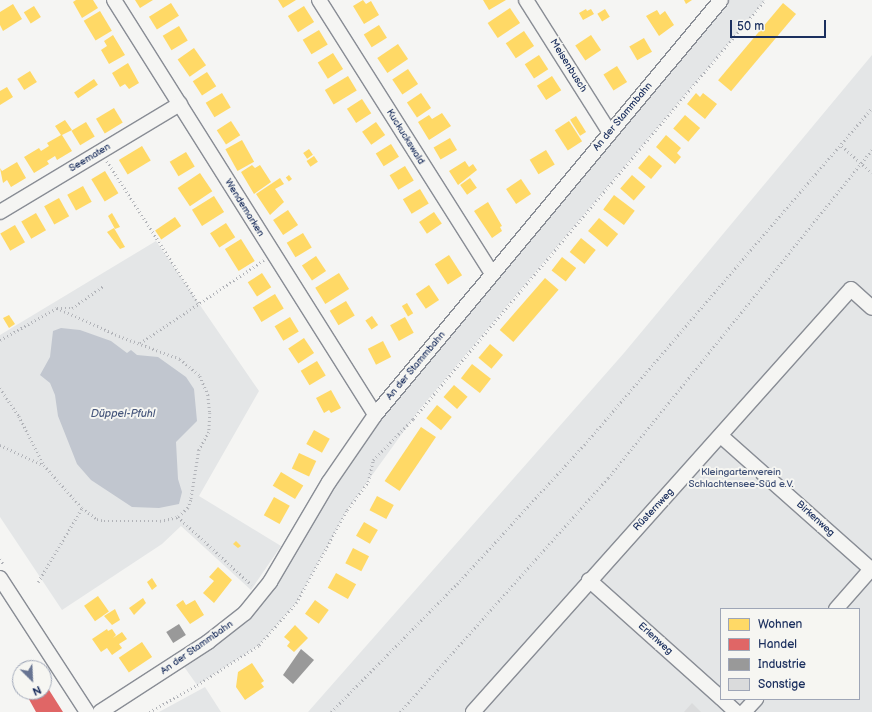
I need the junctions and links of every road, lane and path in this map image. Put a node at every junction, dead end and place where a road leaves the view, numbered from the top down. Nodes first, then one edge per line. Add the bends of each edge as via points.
1 (114, 0) edge
2 (319, 0) edge
3 (526, 0) edge
4 (721, 0) edge
5 (765, 0) edge
6 (180, 104) junction
7 (872, 108) edge
8 (610, 133) junction
9 (842, 146) junction
10 (872, 150) edge
11 (101, 152) junction
12 (861, 163) junction
13 (872, 173) edge
14 (0, 212) edge
15 (267, 258) dead end
16 (492, 274) junction
17 (104, 286) dead end
18 (199, 304) junction
19 (57, 308) junction
20 (872, 308) edge
21 (0, 340) edge
22 (140, 343) junction
23 (0, 388) edge
24 (375, 416) junction
25 (721, 436) junction
26 (0, 445) edge
27 (44, 465) junction
28 (82, 508) junction
29 (178, 517) junction
30 (872, 569) edge
31 (0, 578) edge
32 (590, 580) junction
33 (38, 582) dead end
34 (261, 594) junction
35 (837, 608) edge
36 (720, 698) edge
37 (722, 700) edge
38 (755, 700) edge
39 (87, 712) edge
40 (100, 712) edge
41 (149, 712) edge
42 (331, 712) edge
43 (400, 712) edge
44 (473, 712) edge
45 (736, 712) edge
46 (744, 712) edge

1 - 6 street, Wendemarken
2 - 16 street, Kuckuckswald
3 - 8 street, Meisenbusch
4 - 8 street, An der Stammbahn
5 - 41 path via 413,419 373,460 368,482 347,510 296,603 259,645 196,686
6 - 11 street, Seematen
6 - 24 street, Wendemarken
7 - 9 path
8 - 16 street, An der Stammbahn
9 - 12 path
9 - 42 path via 584,445 457,584
10 - 12 path
11 - 14 street, Seematen
11 - 18 path
12 - 13 path
12 - 43 path via 608,478
15 - 18 path
16 - 24 street, An der Stammbahn
17 - 19 path via 72,308
18 - 22 path
19 - 21 path
19 - 22 path
20 - 25 street, Rüsternweg via 851,289
22 - 29 path via 180,359 200,376 208,395 209,432 198,450 191,500 188,508
23 - 27 path via 19,416
24 - 34 street, An der Stammbahn via 329,482 293,546
25 - 30 street, Birkenweg
25 - 32 street, Rüsternweg
26 - 27 path
27 - 28 path
28 - 29 path via 96,519 104,521 160,521
28 - 33 path
29 - 34 path
30 - 35 street
31 - 39 street
32 - 36 street, Erlenweg
32 - 44 street, Rüsternweg
34 - 40 street, An der Stammbahn via 227,629
37 - 45 street, Erlenweg
38 - 46 street

